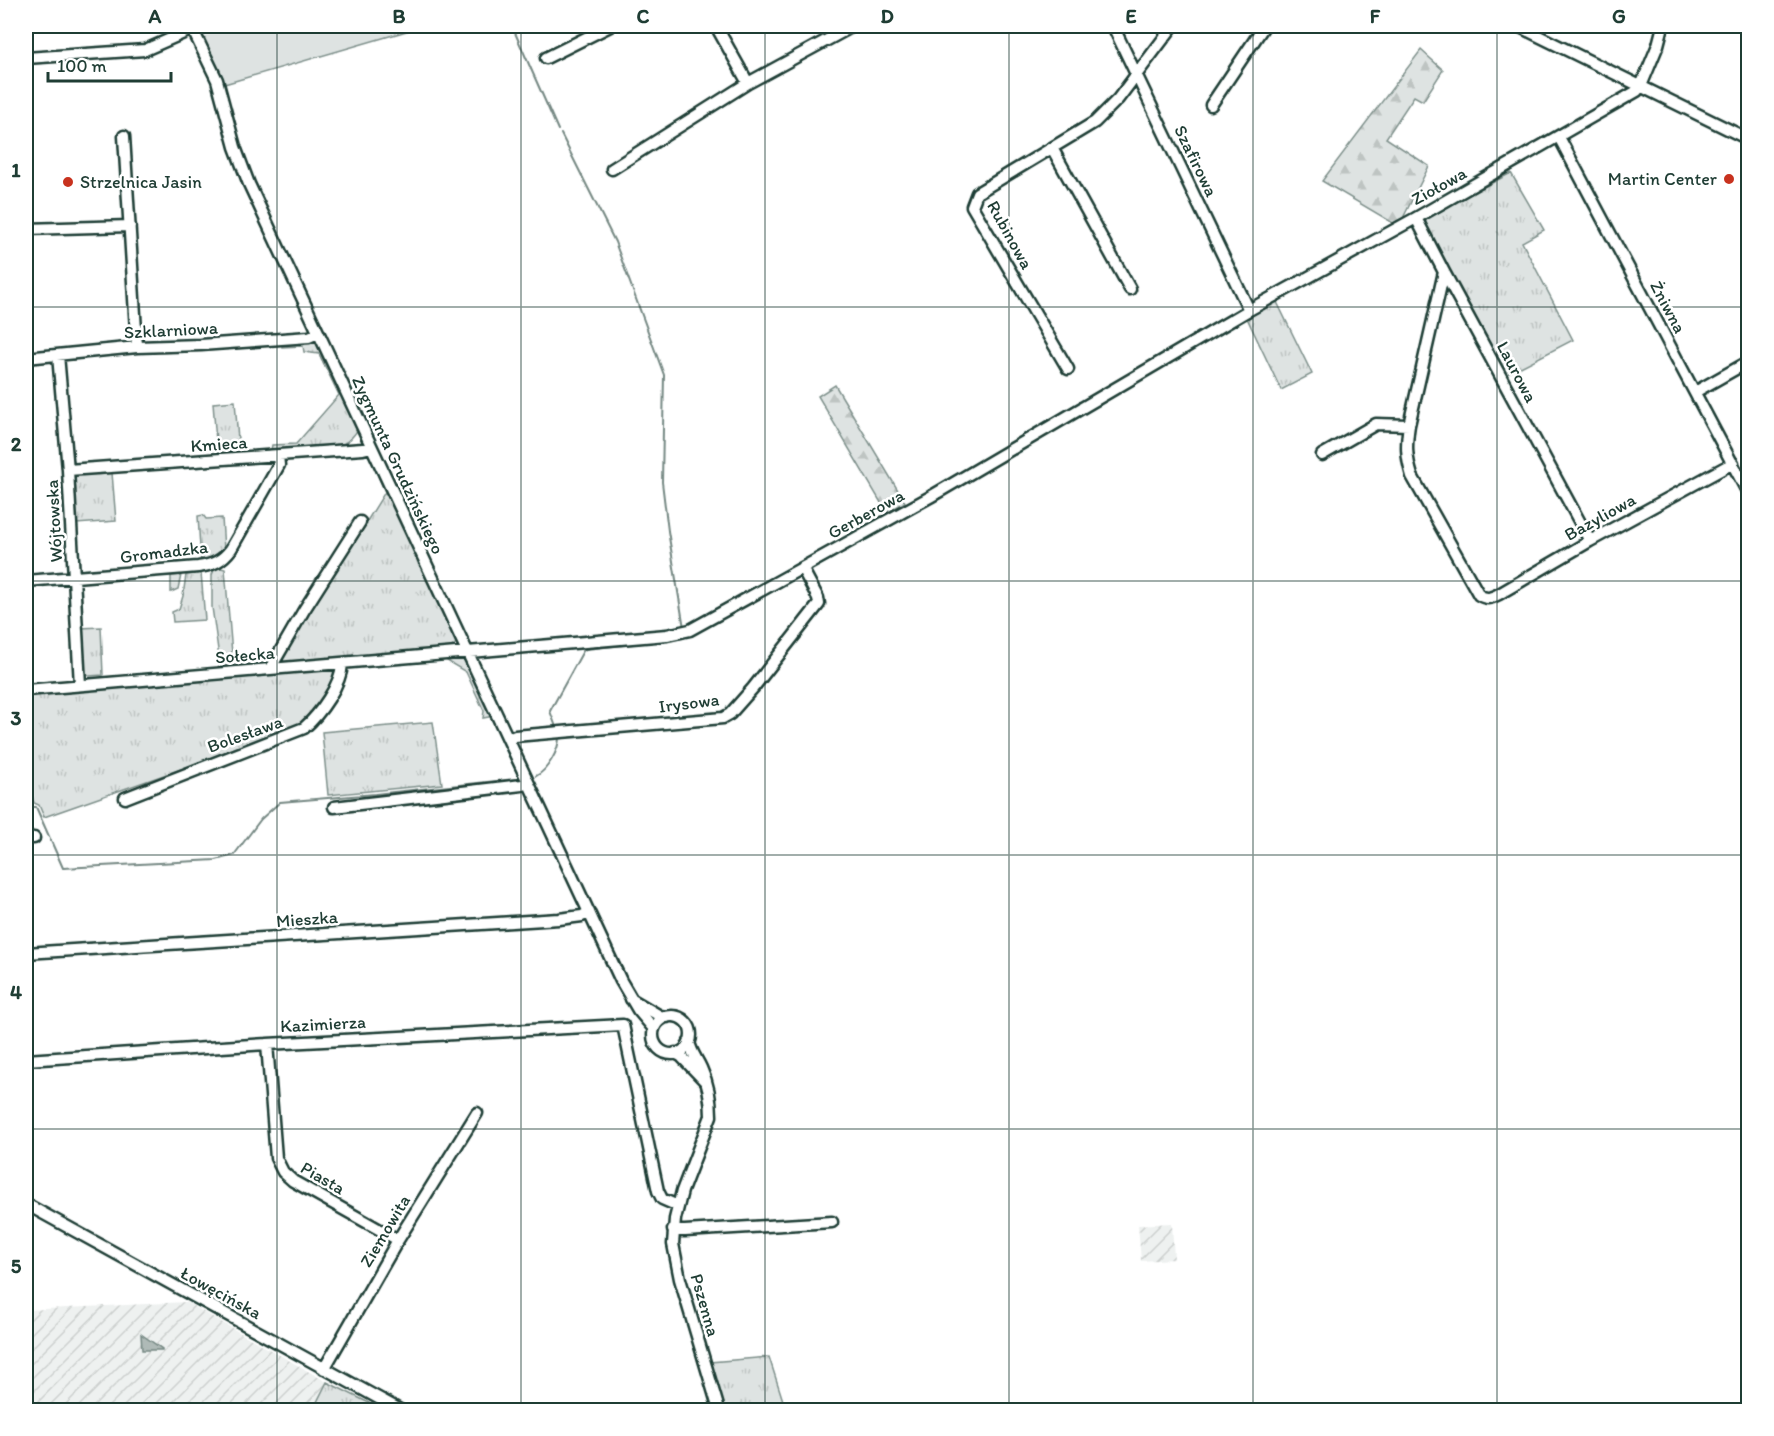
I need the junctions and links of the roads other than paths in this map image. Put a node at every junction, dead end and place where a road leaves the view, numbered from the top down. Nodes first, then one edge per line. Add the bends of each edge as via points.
1 (610, 26) edge
2 (716, 26) edge
3 (853, 26) edge
4 (1113, 26) edge
5 (1173, 26) edge
6 (1264, 26) edge
7 (1518, 26) edge
8 (1663, 26) edge
9 (192, 27) edge
10 (838, 29) edge
11 (26, 57) edge
12 (546, 58) dead end
13 (1136, 74) junction
14 (748, 83) junction
15 (1641, 86) junction
16 (1211, 105) dead end
17 (124, 136) dead end
18 (1559, 137) junction
19 (1749, 139) edge
20 (1052, 148) junction
21 (612, 169) dead end
22 (1416, 218) junction
23 (130, 226) junction
24 (26, 229) edge
25 (1444, 272) junction
26 (1130, 289) dead end
27 (1249, 310) junction
28 (318, 333) junction
29 (137, 347) junction
30 (58, 355) junction
31 (26, 357) edge
32 (1749, 362) edge
33 (1068, 369) dead end
34 (1695, 392) junction
35 (1409, 425) junction
36 (371, 447) junction
37 (1322, 455) dead end
38 (278, 456) junction
39 (1733, 463) junction
40 (68, 470) junction
41 (1749, 493) edge
42 (360, 522) dead end
43 (1590, 541) junction
44 (802, 568) junction
45 (74, 578) junction
46 (26, 581) edge
47 (467, 652) junction
48 (342, 663) junction
49 (270, 669) junction
50 (80, 685) junction
51 (26, 690) edge
52 (508, 739) junction
53 (528, 783) junction
54 (125, 798) dead end
55 (334, 807) dead end
56 (589, 912) junction
57 (26, 953) edge
58 (631, 999) junction
59 (667, 1017) junction
60 (654, 1029) junction
61 (689, 1042) junction
62 (267, 1044) junction
63 (675, 1053) junction
64 (26, 1060) edge
65 (706, 1081) junction
66 (477, 1113) dead end
67 (26, 1204) edge
68 (678, 1206) junction
69 (832, 1222) dead end
70 (674, 1230) junction
71 (398, 1240) junction
72 (324, 1369) junction
73 (400, 1410) edge
74 (718, 1410) edge

1 - 12 street
2 - 14 street
3 - 10 street
4 - 13 street, Szafirowa
5 - 13 street, Rubinowa
6 - 16 street
7 - 15 street
8 - 15 street
9 - 11 street via 145,50
9 - 28 street, Zygmunta Grudzińskiego via 217,80 249,184
10 - 14 street
13 - 20 street, Rubinowa via 1119,99 1095,122
13 - 27 street, Szafirowa
14 - 21 street
15 - 18 street, Ziołowa
15 - 19 street
17 - 23 street
18 - 22 street, Ziołowa
18 - 34 street, Żniwna
20 - 26 street
20 - 33 street, Rubinowa via 977,192 972,206
22 - 25 street, Laurowa
22 - 27 street, Ziołowa
23 - 24 street
23 - 29 street
25 - 35 street
25 - 43 street, Laurowa
27 - 44 street, Gerberowa
28 - 29 street, Szklarniowa via 309,337
28 - 36 street, Zygmunta Grudzińskiego
29 - 30 street, Szklarniowa
30 - 31 street, Szklarniowa
30 - 40 street, Wójtowska
32 - 34 street
34 - 39 street, Żniwna
35 - 37 street via 1376,424
35 - 43 street, Bazyliowa via 1406,446 1412,476 1479,595 1490,598 1499,594
36 - 38 street, Kmieca
36 - 47 street, Zygmunta Grudzińskiego
38 - 40 street, Kmieca
38 - 45 street, Gromadzka via 279,465 231,549 220,560 198,567
39 - 41 street, Żniwna
39 - 43 street, Bazyliowa
40 - 45 street, Wójtowska
42 - 49 street
44 - 47 street, Gerberowa via 709,621 680,633
44 - 52 street, Irysowa via 819,604 730,714 723,718
45 - 46 street, Gromadzka
45 - 50 street, Wójtowska
47 - 48 street, Sołecka
47 - 52 street, Zygmunta Grudzińskiego
48 - 49 street, Sołecka
48 - 54 street, Bolesława via 339,680 304,728
49 - 50 street, Sołecka
50 - 51 street, Sołecka
52 - 53 street, Zygmunta Grudzińskiego
53 - 55 street
53 - 56 street, Zygmunta Grudzińskiego
56 - 57 street, Mieszka via 559,919
56 - 58 street
58 - 59 street, Pszenna
58 - 60 street
59 - 60 street
59 - 61 street, Pszenna via 686,1022
60 - 63 street via 658,1047
61 - 63 street
61 - 65 street, Pszenna
62 - 64 street, Kazimierza
62 - 68 street, Kazimierza via 623,1025 658,1191 662,1199
62 - 71 street, Piasta via 276,1158 283,1172
63 - 65 street
65 - 68 street, Pszenna via 711,1116
66 - 71 street, Ziemowita
67 - 72 street, Łowęcińska
68 - 70 street, Pszenna
69 - 70 street
70 - 74 street, Pszenna via 675,1259
71 - 72 street, Ziemowita
72 - 73 street, Łowęcińska

